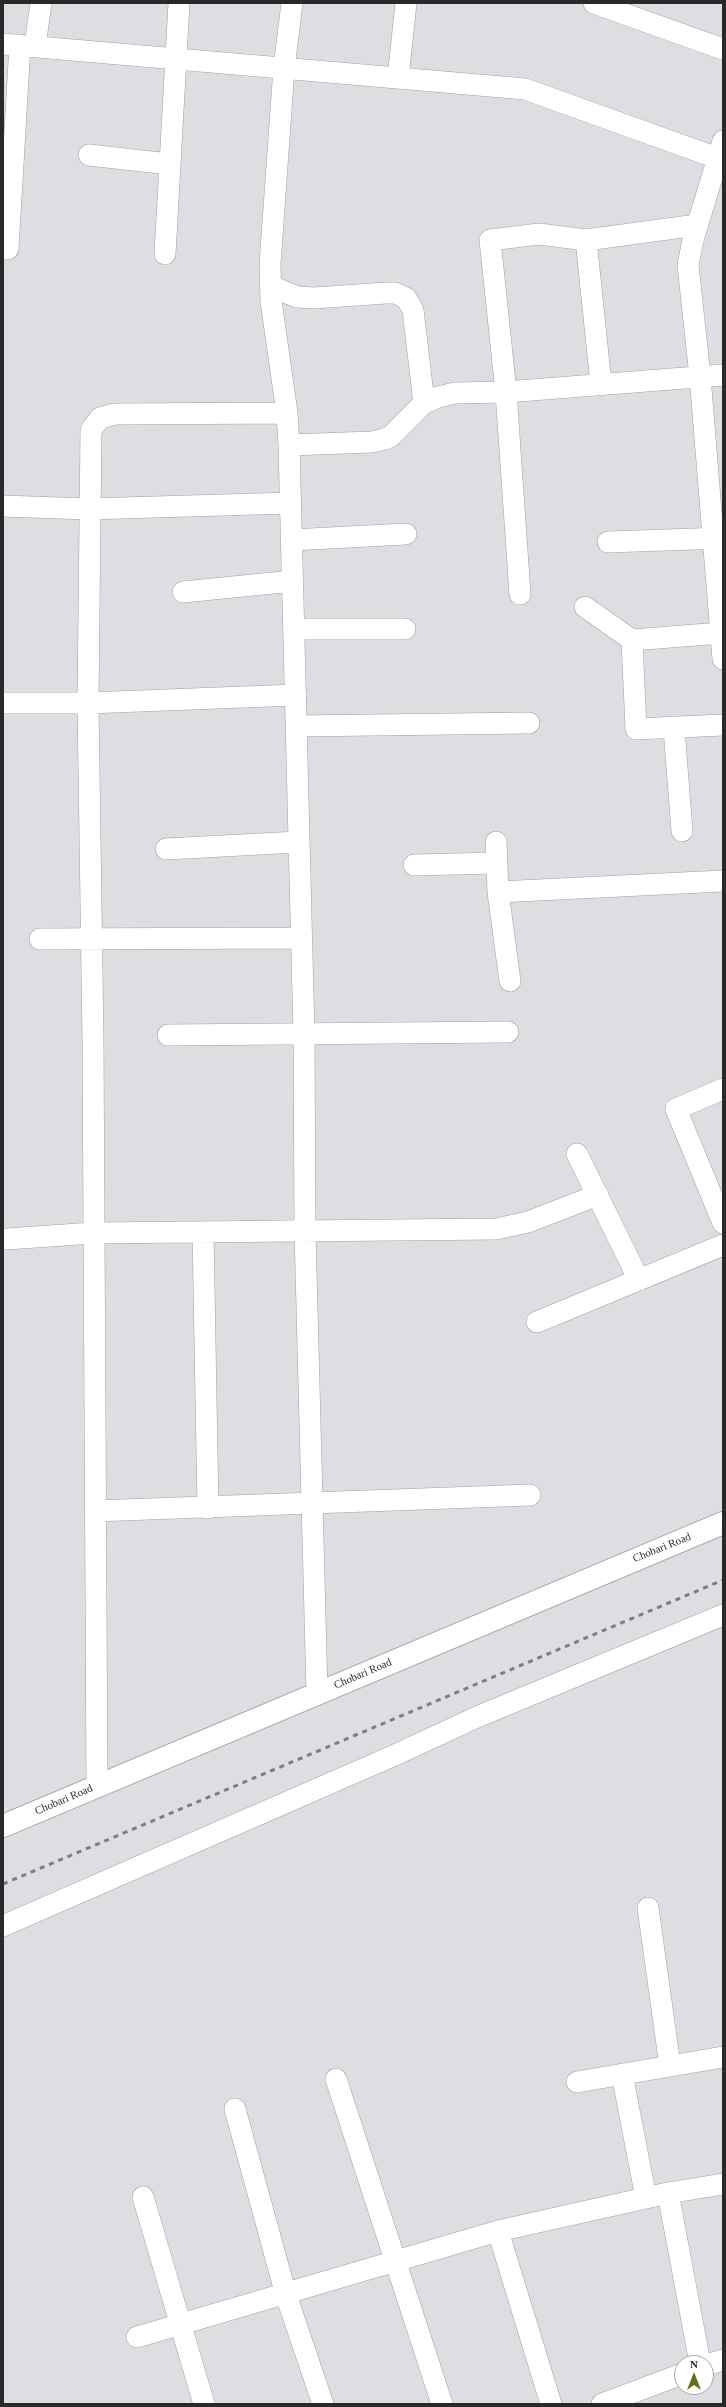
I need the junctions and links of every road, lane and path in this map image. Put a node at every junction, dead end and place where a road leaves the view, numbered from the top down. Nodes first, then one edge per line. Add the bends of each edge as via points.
1 (41, 3) edge
2 (179, 3) edge
3 (292, 3) edge
4 (406, 3) edge
5 (594, 3) edge
6 (19, 45) edge
7 (723, 49) edge
8 (174, 58) junction
9 (284, 68) junction
10 (398, 78) junction
11 (721, 153) edge
12 (90, 155) dead end
13 (168, 164) junction
14 (697, 225) junction
15 (586, 240) junction
16 (8, 249) dead end
17 (164, 254) dead end
18 (271, 294) junction
19 (700, 376) junction
20 (723, 376) edge
21 (601, 384) junction
22 (506, 392) junction
23 (421, 407) junction
24 (287, 413) junction
25 (289, 446) junction
26 (290, 503) junction
27 (3, 506) edge
28 (88, 509) junction
29 (406, 534) dead end
30 (718, 539) edge
31 (291, 540) junction
32 (608, 542) dead end
33 (293, 580) junction
34 (183, 592) dead end
35 (520, 594) dead end
36 (585, 606) dead end
37 (295, 629) junction
38 (405, 629) dead end
39 (721, 633) junction
40 (632, 640) junction
41 (723, 659) edge
42 (296, 695) junction
43 (3, 703) edge
44 (88, 703) junction
45 (529, 723) dead end
46 (296, 726) junction
47 (723, 726) edge
48 (674, 729) junction
49 (682, 831) dead end
50 (298, 842) junction
51 (496, 842) dead end
52 (166, 849) dead end
53 (496, 863) junction
54 (414, 865) dead end
55 (723, 881) edge
56 (498, 892) junction
57 (300, 938) junction
58 (40, 939) dead end
59 (91, 940) junction
60 (510, 981) dead end
61 (508, 1032) dead end
62 (304, 1034) junction
63 (168, 1035) dead end
64 (723, 1089) edge
65 (577, 1154) dead end
66 (598, 1195) junction
67 (723, 1223) edge
68 (305, 1231) junction
69 (203, 1232) junction
70 (93, 1233) junction
71 (7, 1238) dead end
72 (723, 1245) edge
73 (639, 1280) junction
74 (537, 1322) dead end
75 (530, 1495) dead end
76 (312, 1504) junction
77 (208, 1508) junction
78 (95, 1511) junction
79 (723, 1523) edge
80 (723, 1615) edge
81 (317, 1693) junction
82 (97, 1786) junction
83 (3, 1826) edge
84 (648, 1908) dead end
85 (3, 1926) edge
86 (723, 2057) edge
87 (670, 2066) junction
88 (622, 2074) junction
89 (336, 2079) dead end
90 (577, 2082) dead end
91 (235, 2109) dead end
92 (723, 2184) edge
93 (668, 2193) junction
94 (143, 2197) dead end
95 (646, 2198) junction
96 (498, 2232) junction
97 (395, 2263) junction
98 (286, 2295) junction
99 (181, 2325) junction
100 (137, 2337) dead end
101 (698, 2355) edge
102 (674, 2377) edge
103 (204, 2404) edge
104 (323, 2404) edge
105 (442, 2404) edge
106 (551, 2404) edge
107 (602, 2404) edge

1 - 6 street
2 - 8 street
3 - 9 street
4 - 10 street
5 - 7 street
6 - 8 street
6 - 16 street
8 - 9 street
8 - 13 street
9 - 10 street
9 - 18 street via 270,264
10 - 11 street via 525,88
11 - 14 street
12 - 13 street
13 - 17 street
14 - 15 street
14 - 19 street via 690,253 688,276
15 - 21 street
15 - 22 street via 539,234 490,240
18 - 23 street via 314,298 395,293 406,298 413,310
18 - 24 street
19 - 20 street
19 - 21 street
19 - 30 street
21 - 22 street
22 - 23 street via 455,393 438,397
22 - 35 street
23 - 25 street via 391,436 372,442
24 - 25 street
24 - 28 street via 115,414 100,418 91,430
25 - 26 street
26 - 28 street
26 - 31 street
27 - 28 street
28 - 44 street
29 - 31 street
30 - 32 street
30 - 39 street
31 - 33 street
33 - 34 street
33 - 37 street
36 - 40 street
37 - 38 street
37 - 42 street
39 - 40 street
39 - 41 street
40 - 48 street via 636,729
42 - 44 street
42 - 46 street
43 - 44 street
44 - 59 street
45 - 46 street
46 - 50 street
47 - 48 street
48 - 49 street
50 - 52 street
50 - 57 street
51 - 53 street
53 - 54 street
53 - 56 street
55 - 56 street
56 - 60 street
57 - 59 street
57 - 62 street
58 - 59 street
59 - 70 street
61 - 62 street
62 - 63 street
62 - 68 street
64 - 67 street via 676,1109
65 - 66 street
66 - 68 street via 528,1222 496,1229
66 - 73 street
68 - 69 street
68 - 76 street
69 - 70 street
69 - 77 street
70 - 71 street
70 - 78 street
72 - 73 street
73 - 74 street
75 - 76 street
76 - 77 street
76 - 81 street
77 - 78 street
78 - 82 street
79 - 81 street, Chobari Road
80 - 85 street via 477,1717 380,1762
81 - 82 street, Chobari Road
82 - 83 street, Chobari Road
84 - 87 street
86 - 87 street
87 - 88 street
88 - 90 street
88 - 95 street
89 - 97 street
91 - 98 street
92 - 93 street
93 - 95 street
93 - 101 street
94 - 99 street
95 - 96 street
96 - 97 street
96 - 106 street
97 - 98 street
97 - 105 street
98 - 99 street
98 - 104 street
99 - 100 street
99 - 103 street
102 - 107 street

